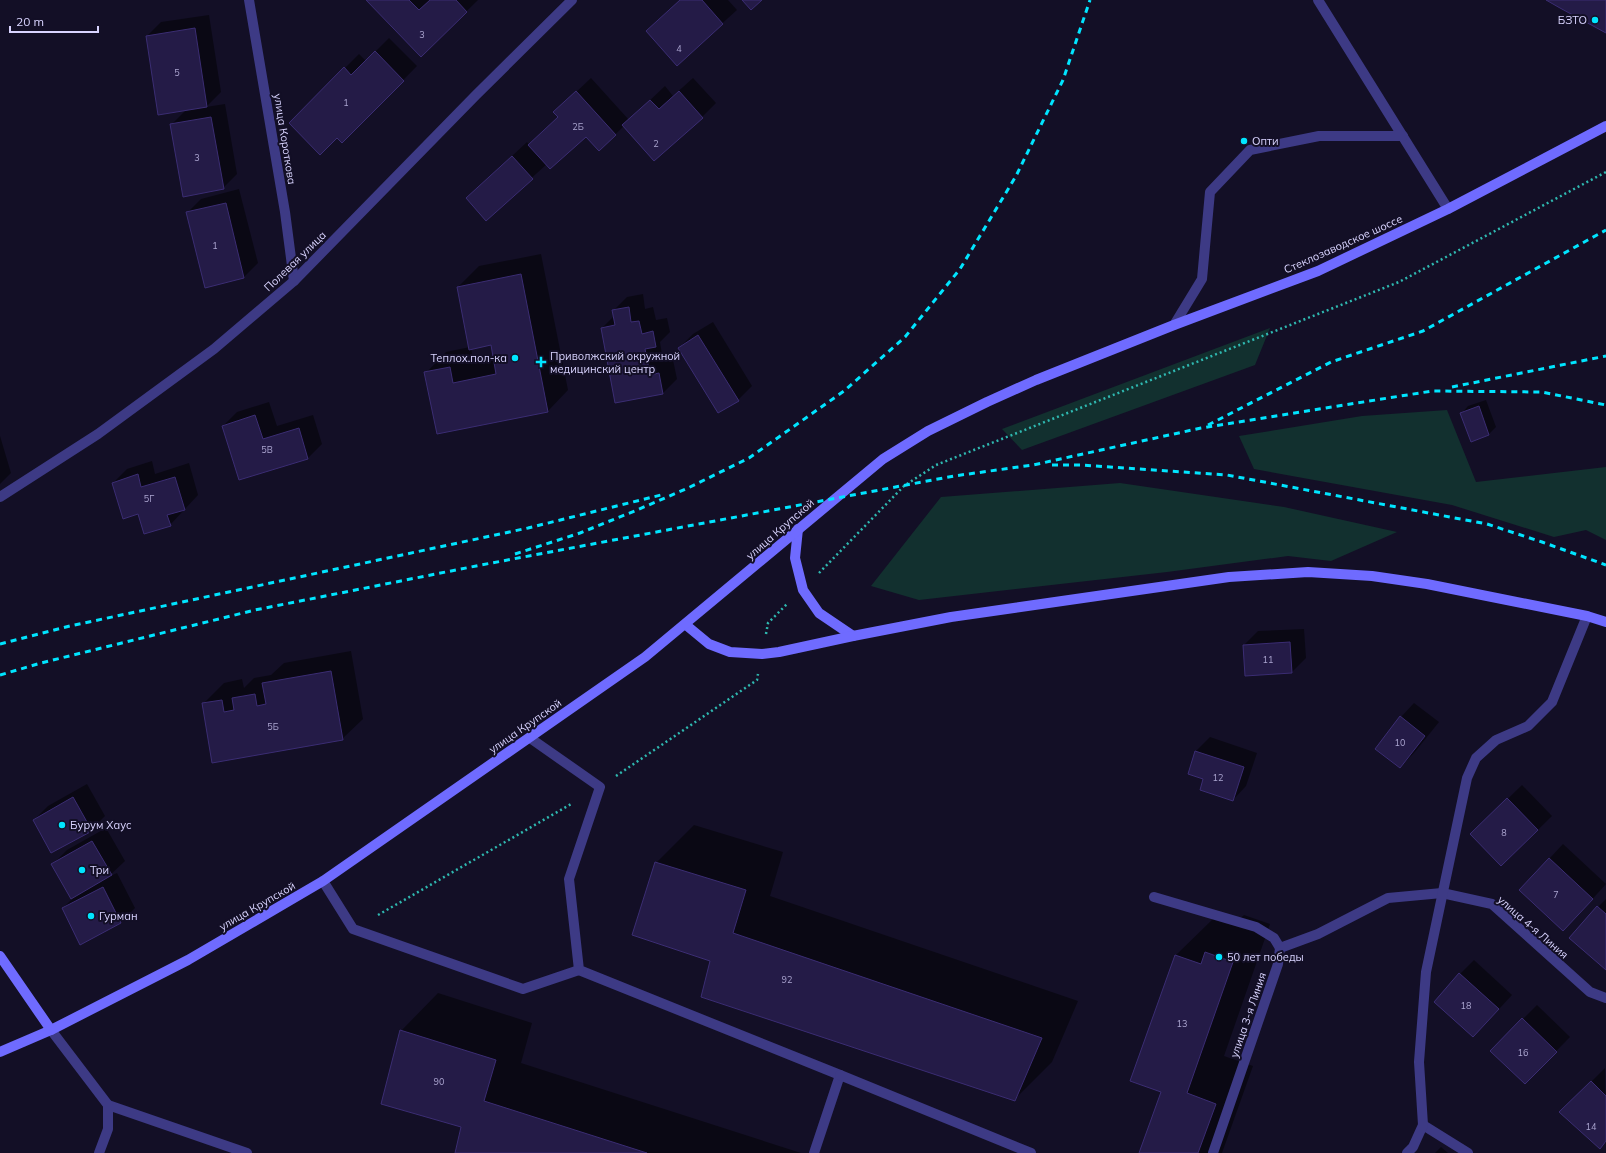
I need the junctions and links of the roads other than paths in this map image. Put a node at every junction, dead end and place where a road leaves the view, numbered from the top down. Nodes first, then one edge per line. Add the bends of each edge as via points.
1 (249, 0) edge
2 (572, 0) edge
3 (1318, 0) edge
4 (1606, 126) edge
5 (1403, 136) junction
6 (1448, 209) junction
7 (294, 281) junction
8 (1174, 325) junction
9 (1036, 380) joint
10 (0, 497) edge
11 (798, 528) junction
12 (1587, 616) junction
13 (1606, 622) edge
14 (686, 625) junction
15 (853, 636) junction
16 (530, 738) junction
17 (324, 881) junction
18 (1442, 893) junction
19 (1154, 897) dead end
20 (1280, 948) junction
21 (0, 956) edge
22 (579, 970) junction
23 (1606, 998) edge
24 (50, 1030) junction
25 (0, 1052) edge
26 (840, 1076) junction
27 (108, 1105) junction
28 (1423, 1125) junction
29 (99, 1153) edge
30 (247, 1153) edge
31 (814, 1153) edge
32 (1031, 1153) edge
33 (1213, 1153) edge
34 (1407, 1153) edge
35 (1468, 1153) edge

1 - 7 street, улица Короткова via 285,212
2 - 7 street, Полевая улица
3 - 5 street
4 - 6 main road, Стеклозаводское шоссе
5 - 6 street
5 - 8 street via 1319,136 1250,150 1210,192 1202,279
6 - 8 main road, Стеклозаводское шоссе via 1318,271
7 - 10 street, Полевая улица via 214,349 98,434
8 - 9 main road, Стеклозаводское шоссе
9 - 11 main road, улица Крупской via 928,431 883,459
11 - 14 main road, улица Крупской
11 - 15 main road via 795,558 803,590 819,613
12 - 13 main road
12 - 15 main road via 1419,583 1372,576 1308,572 1229,577 952,617
12 - 18 street via 1552,702 1528,726 1496,740 1476,758 1467,778
14 - 15 main road via 709,644 730,652 779,652
14 - 16 main road, улица Крупской via 645,658
16 - 17 main road, улица Крупской
16 - 22 street via 600,788 569,879
17 - 22 street via 353,929 523,989
17 - 24 main road, улица Крупской via 188,960
18 - 20 street, улица 4-я Линия via 1388,898 1318,934
18 - 23 street, улица 4-я Линия via 1492,904 1590,992
18 - 28 street via 1426,972 1419,1062
19 - 20 street via 1256,927 1274,938
20 - 33 street, улица 3-я Линия via 1278,964
21 - 24 main road
22 - 26 street
24 - 25 main road, улица Крупской
24 - 27 street
26 - 31 street
26 - 32 street
27 - 29 street via 108,1129
27 - 30 street
28 - 34 street via 1413,1147
28 - 35 street

